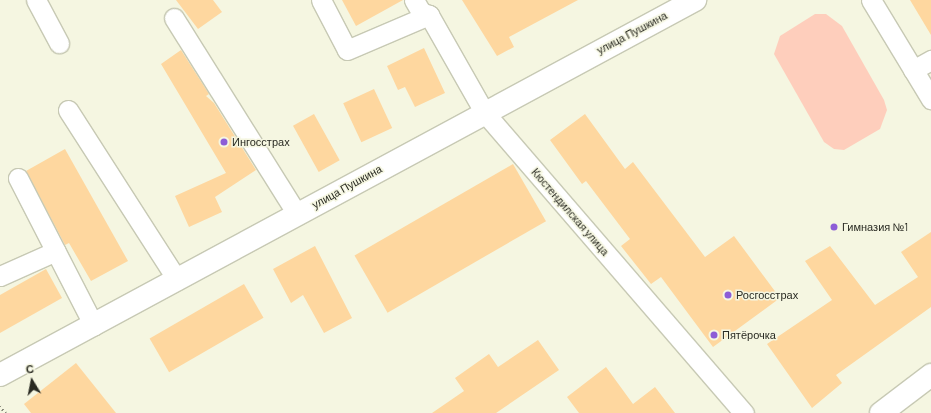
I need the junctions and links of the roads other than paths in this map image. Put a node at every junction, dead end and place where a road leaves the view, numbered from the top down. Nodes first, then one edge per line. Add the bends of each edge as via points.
1 (36, 0) edge
2 (321, 0) edge
3 (414, 0) edge
4 (695, 0) edge
5 (871, 0) edge
6 (429, 15) junction
7 (174, 18) dead end
8 (59, 43) dead end
9 (931, 60) edge
10 (913, 70) junction
11 (931, 100) edge
12 (68, 110) dead end
13 (484, 112) junction
14 (18, 178) dead end
15 (298, 214) junction
16 (56, 251) junction
17 (0, 276) edge
18 (178, 280) junction
19 (94, 326) junction
20 (931, 375) edge
21 (0, 376) edge
22 (744, 413) edge
23 (881, 413) edge

1 - 8 street
2 - 6 street via 347,50
3 - 6 street, Кюстендилская улица via 421,12
4 - 13 main road, улица Пушкина
5 - 10 street
6 - 13 street, Кюстендилская улица
7 - 15 street
9 - 10 street
10 - 11 street
12 - 18 street
13 - 15 main road, улица Пушкина
13 - 22 street, Кюстендилская улица
14 - 16 street
15 - 18 main road, улица Пушкина
16 - 17 street
16 - 19 street
18 - 19 main road, улица Пушкина
19 - 21 main road, улица Пушкина
20 - 23 main road

